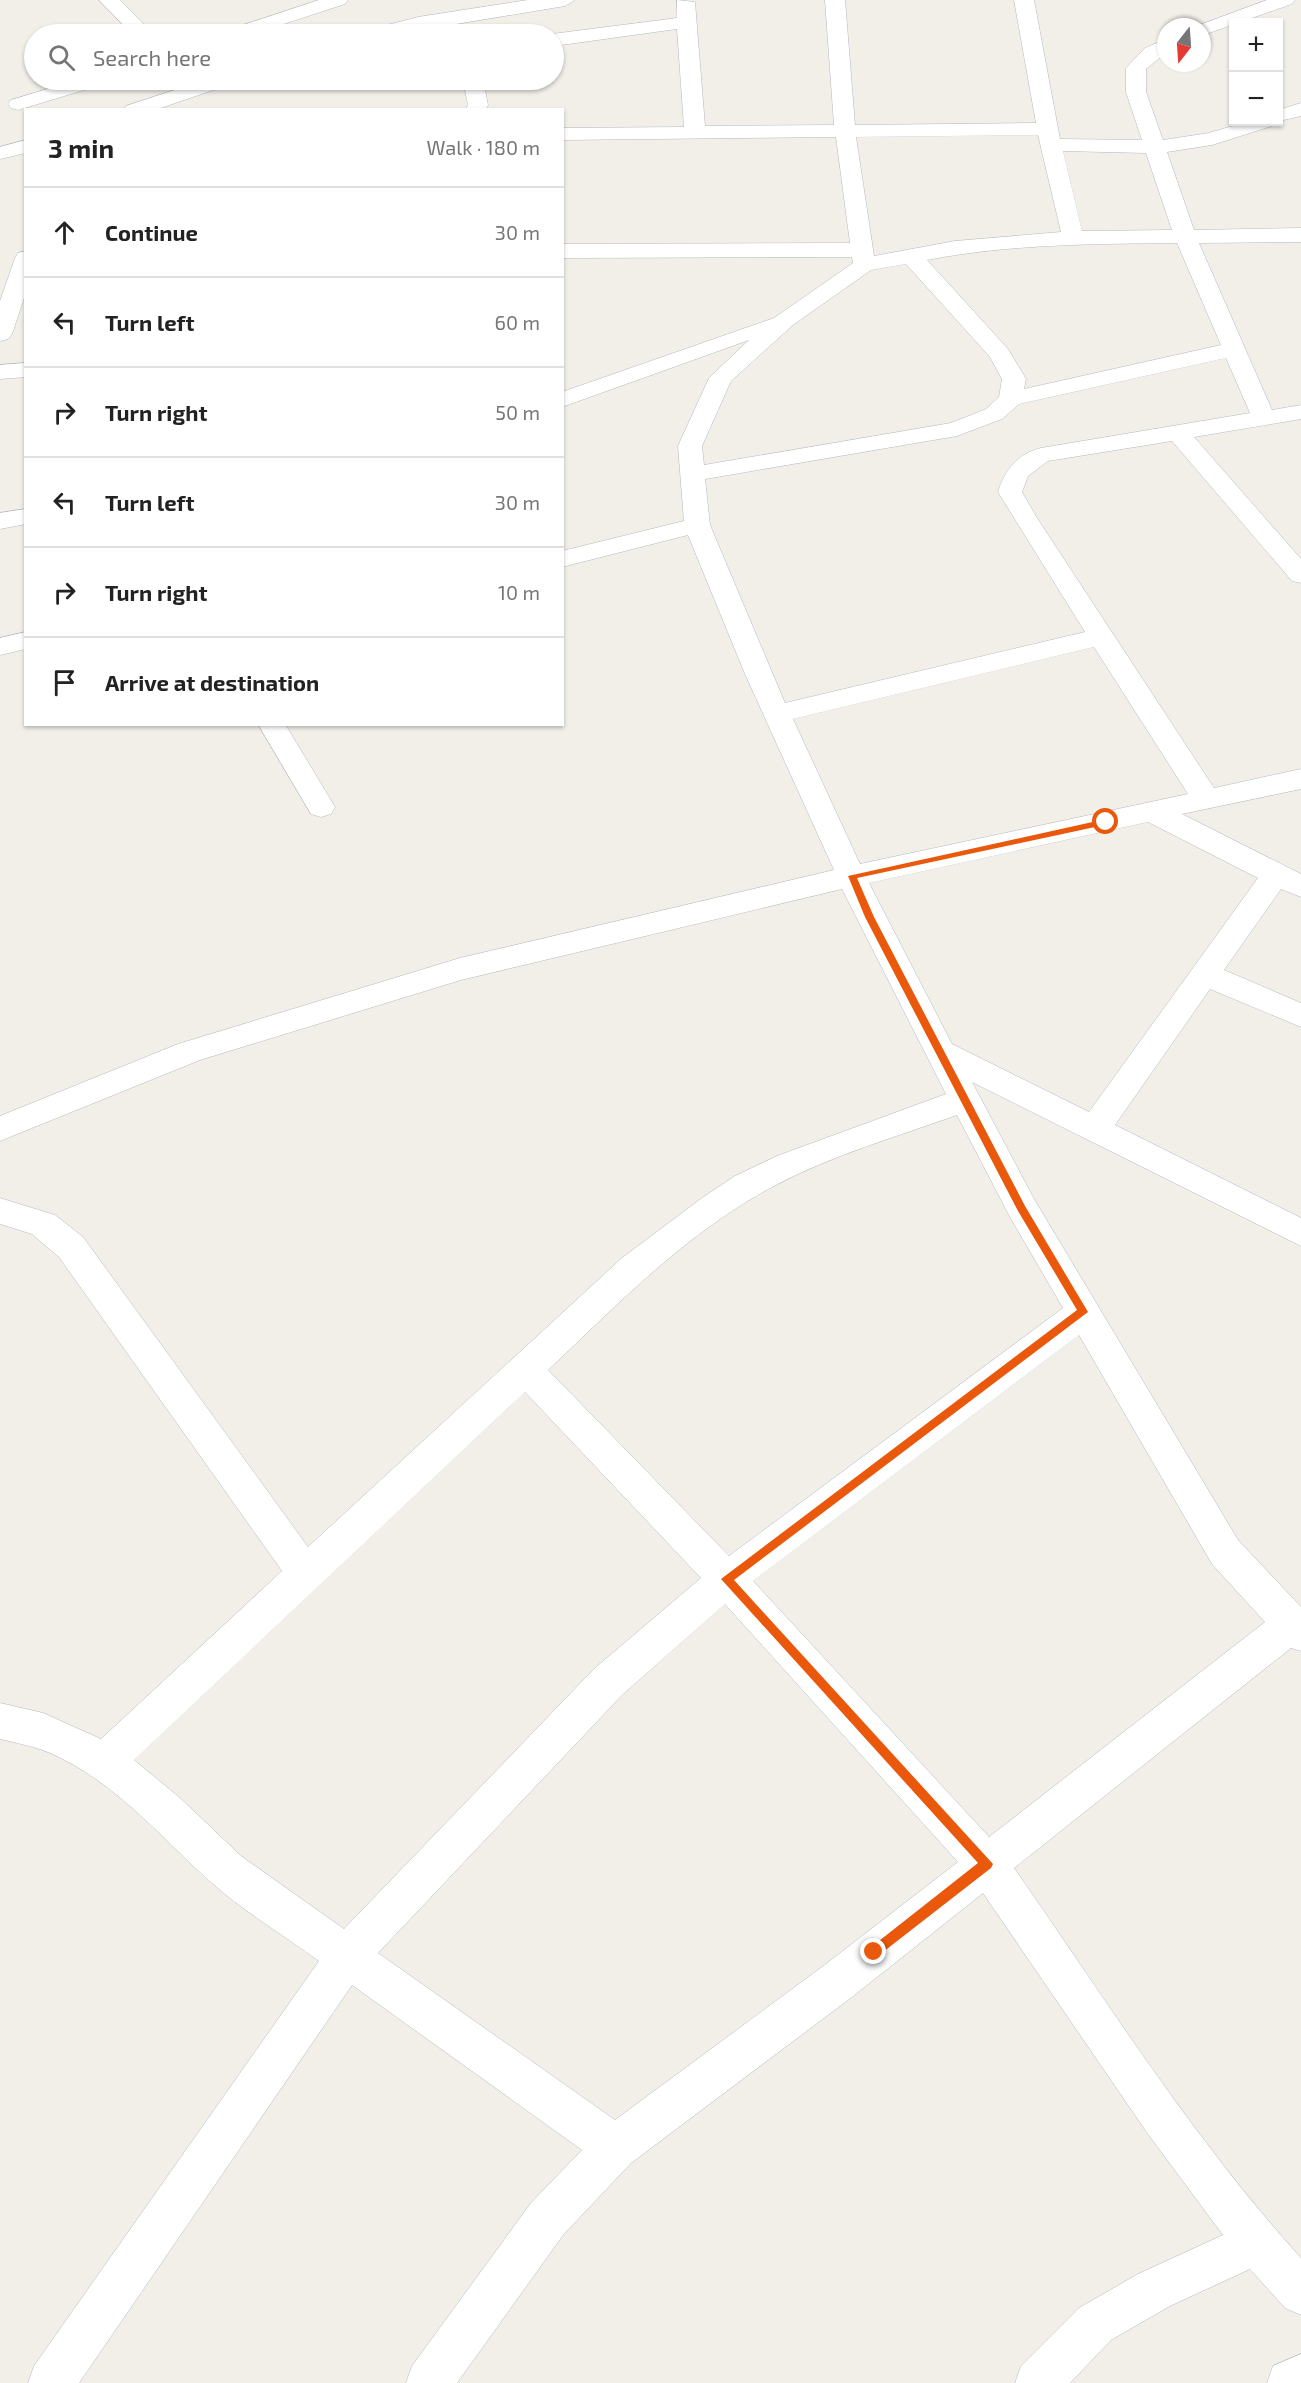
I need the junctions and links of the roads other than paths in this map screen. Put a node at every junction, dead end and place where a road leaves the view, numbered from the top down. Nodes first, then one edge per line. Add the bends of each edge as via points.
1 (109, 0) edge
2 (338, 0) edge
3 (565, 0) edge
4 (684, 0) edge
5 (835, 0) edge
6 (1024, 0) edge
7 (1285, 0) edge
8 (687, 22) junction
9 (133, 24) edge
10 (265, 24) edge
11 (466, 24) edge
12 (1211, 26) edge
13 (564, 39) edge
14 (1157, 50) edge
15 (61, 90) edge
16 (178, 90) edge
17 (475, 90) edge
18 (17, 102) edge
19 (137, 108) edge
20 (476, 108) edge
21 (1301, 109) edge
22 (1283, 115) edge
23 (1253, 126) edge
24 (844, 131) junction
25 (695, 132) junction
26 (564, 134) edge
27 (1049, 137) junction
28 (24, 147) edge
29 (1155, 147) junction
30 (0, 153) edge
31 (1301, 235) edge
32 (1185, 236) junction
33 (1073, 238) junction
34 (564, 251) edge
35 (20, 255) edge
36 (911, 256) junction
37 (863, 258) junction
38 (785, 320) junction
39 (0, 334) edge
40 (1234, 349) junction
41 (24, 370) edge
42 (0, 372) edge
43 (564, 399) edge
44 (1011, 399) junction
45 (1301, 412) edge
46 (1264, 418) junction
47 (1177, 432) junction
48 (693, 474) junction
49 (24, 516) edge
50 (0, 521) edge
51 (697, 525) junction
52 (564, 559) edge
53 (1301, 575) edge
54 (1101, 637) junction
55 (24, 641) edge
56 (0, 647) edge
57 (776, 714) junction
58 (272, 726) edge
59 (1301, 779) edge
60 (1207, 800) junction
61 (321, 807) dead end
62 (1153, 812) junction
63 (852, 876) junction
64 (1288, 880) edge
65 (1204, 974) junction
66 (1301, 1016) edge
67 (941, 1052) junction
68 (966, 1100) junction
69 (0, 1129) edge
70 (1094, 1130) junction
71 (0, 1211) edge
72 (1301, 1233) edge
73 (1083, 1312) junction
74 (526, 1370) junction
75 (306, 1574) junction
76 (727, 1579) junction
77 (1296, 1629) edge
78 (0, 1721) edge
79 (104, 1762) junction
80 (987, 1864) junction
81 (348, 1955) junction
82 (615, 2147) junction
83 (1257, 2243) junction
84 (1301, 2292) edge
85 (1301, 2377) edge
86 (51, 2383) edge
87 (429, 2383) edge
88 (1038, 2383) edge
89 (1290, 2383) edge

1 - 9 street
2 - 10 street
3 - 11 street
4 - 8 street
5 - 24 street
6 - 27 street
7 - 12 street
8 - 13 street
8 - 25 street
14 - 29 street via 1136,68 1136,92
15 - 18 street
16 - 19 street
17 - 20 street
21 - 22 street
23 - 29 street via 1212,139
24 - 25 street
24 - 27 street
24 - 37 street
25 - 26 street
27 - 29 street
27 - 33 street
28 - 30 street
29 - 32 street
31 - 32 street
32 - 33 street
32 - 40 street
33 - 36 street via 955,248
34 - 37 street
35 - 39 street
36 - 37 street
36 - 44 street via 1000,354 1014,379
37 - 38 street
38 - 43 street
38 - 48 street via 721,378 690,446
40 - 44 street
40 - 46 street
41 - 42 street
44 - 48 street via 994,414 957,429
45 - 46 street
46 - 47 street
47 - 53 street
47 - 54 street via 1041,455 1017,472 1010,492
48 - 51 street
49 - 50 street
51 - 52 street
51 - 57 street
54 - 57 street
54 - 60 street
55 - 56 street
57 - 63 street
58 - 61 street
59 - 60 street
60 - 62 street
62 - 63 street
62 - 64 street
63 - 67 street
63 - 69 street via 460,969 313,1012 189,1052
64 - 65 street
65 - 66 street
65 - 70 street
67 - 68 street
67 - 70 street
68 - 73 street via 1022,1208
68 - 74 street via 836,1145 763,1177 710,1209 634,1268
70 - 72 street
71 - 75 street via 43,1224 71,1247
73 - 76 street
73 - 77 street via 1225,1552
74 - 75 street
74 - 76 street
75 - 79 street
76 - 80 street
76 - 81 street via 609,1681
77 - 80 street
78 - 79 street via 49,1734
79 - 81 street via 145,1794 227,1870
80 - 82 street via 837,1982
80 - 83 street via 1163,2119
81 - 82 street
81 - 86 street
82 - 87 street via 547,2219
83 - 84 street
83 - 88 street via 1154,2290 1095,2324
85 - 89 street

